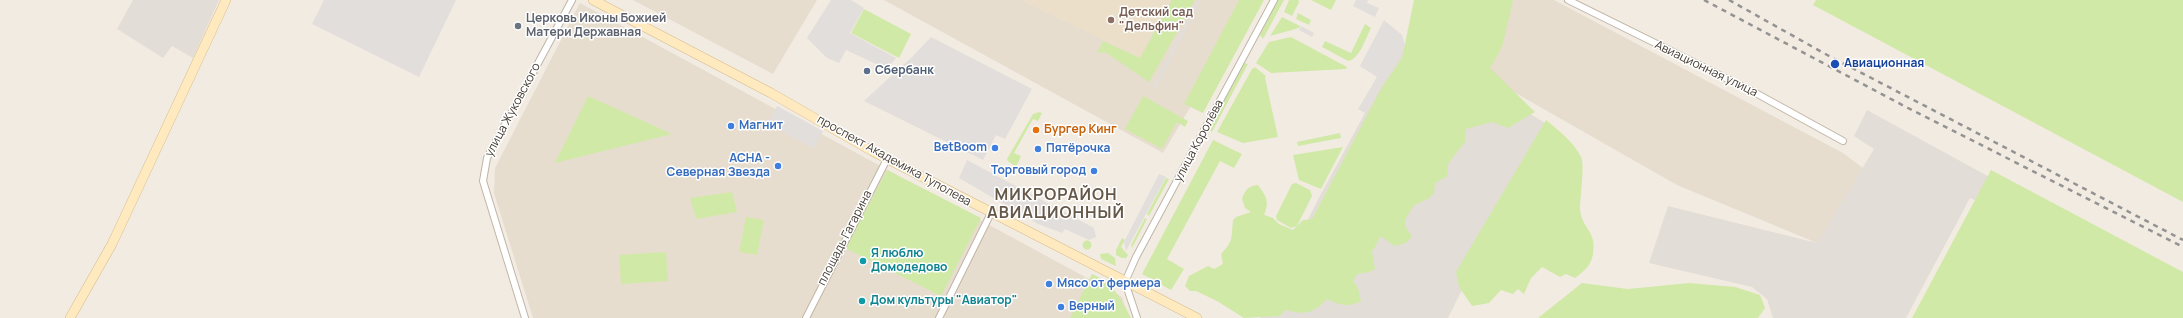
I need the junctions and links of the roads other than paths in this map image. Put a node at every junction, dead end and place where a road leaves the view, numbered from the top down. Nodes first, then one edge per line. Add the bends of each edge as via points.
1 (226, 0) edge
2 (572, 0) edge
3 (593, 0) edge
4 (1274, 0) edge
5 (1568, 0) edge
6 (1843, 141) dead end
7 (887, 159) junction
8 (991, 213) junction
9 (1125, 282) junction
10 (70, 318) edge
11 (525, 318) edge
12 (806, 318) edge
13 (939, 318) edge
14 (1137, 318) edge
15 (1197, 318) edge

1 - 10 main road via 112,244
2 - 11 street, улица Жуковского via 487,158 483,181
3 - 7 main road, проспект Академика Туполева via 771,93
4 - 9 street, улица Королёва via 1136,256
5 - 6 street, Авиационная улица via 1752,91
7 - 8 main road, проспект Академика Туполева
7 - 12 street, площадь Гагарина
8 - 9 main road, проспект Академика Туполева
8 - 13 street
9 - 14 street
9 - 15 main road, проспект Академика Туполева

